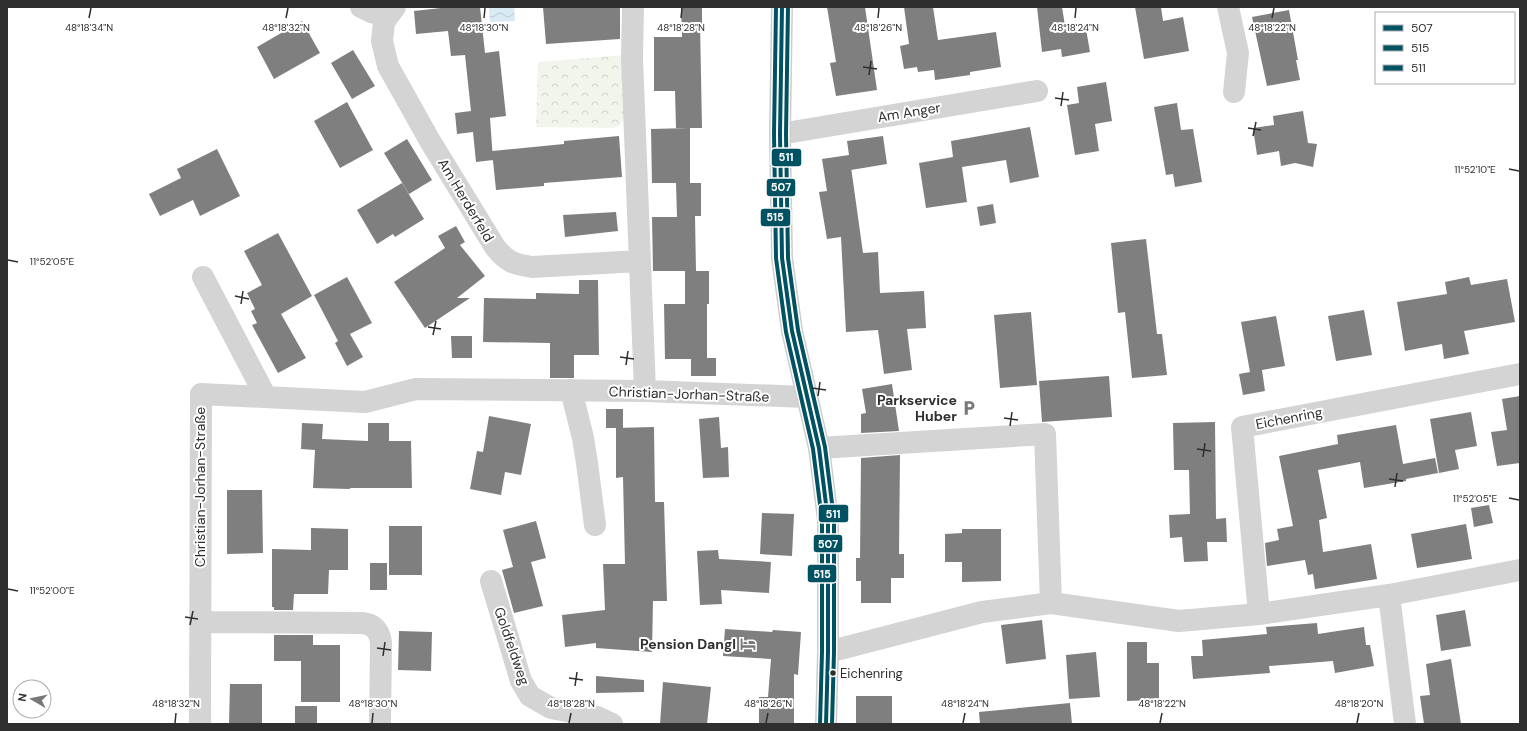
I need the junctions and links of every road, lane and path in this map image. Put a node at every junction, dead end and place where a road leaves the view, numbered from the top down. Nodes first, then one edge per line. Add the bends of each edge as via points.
1 (360, 7) edge
2 (633, 7) edge
3 (782, 7) edge
4 (1228, 7) edge
5 (391, 12) edge
6 (1037, 91) dead end
7 (1234, 92) dead end
8 (780, 134) junction
9 (639, 261) junction
10 (202, 277) dead end
11 (1520, 374) edge
12 (571, 390) junction
13 (645, 391) junction
14 (266, 397) junction
15 (807, 397) junction
16 (819, 448) junction
17 (594, 526) dead end
18 (1520, 570) edge
19 (491, 581) dead end
20 (1389, 595) junction
21 (1051, 603) junction
22 (1259, 614) junction
23 (200, 622) junction
24 (828, 652) junction
25 (200, 724) edge
26 (380, 724) edge
27 (612, 724) edge
28 (826, 724) edge
29 (1405, 724) edge

1 - 5 street, Am Herderfeld via 371,12
2 - 9 street via 632,58
3 - 8 street
4 - 7 street via 1238,53
5 - 9 street, Am Herderfeld via 384,22 382,41 388,66 430,141 502,256 515,264 532,267
6 - 8 street, Am Anger
8 - 15 street via 782,258 792,330
9 - 13 street
10 - 14 street
11 - 22 street, Eichenring via 1242,427
12 - 13 street, Christian-Jorhan-Straße
12 - 14 street, Christian-Jorhan-Straße via 416,389 365,402
12 - 17 street via 585,451
13 - 15 street, Christian-Jorhan-Straße
14 - 23 street, Christian-Jorhan-Straße via 201,394
15 - 16 street
16 - 21 street via 1045,434
16 - 24 street via 828,520
18 - 20 street
19 - 27 street, Goldfeldweg via 521,681 530,696 551,708 597,717
20 - 22 street
20 - 29 street
21 - 22 street via 1179,621
21 - 24 street via 982,612
23 - 25 street, Christian-Jorhan-Straße
23 - 26 street via 362,623 373,626 381,642
24 - 28 street

